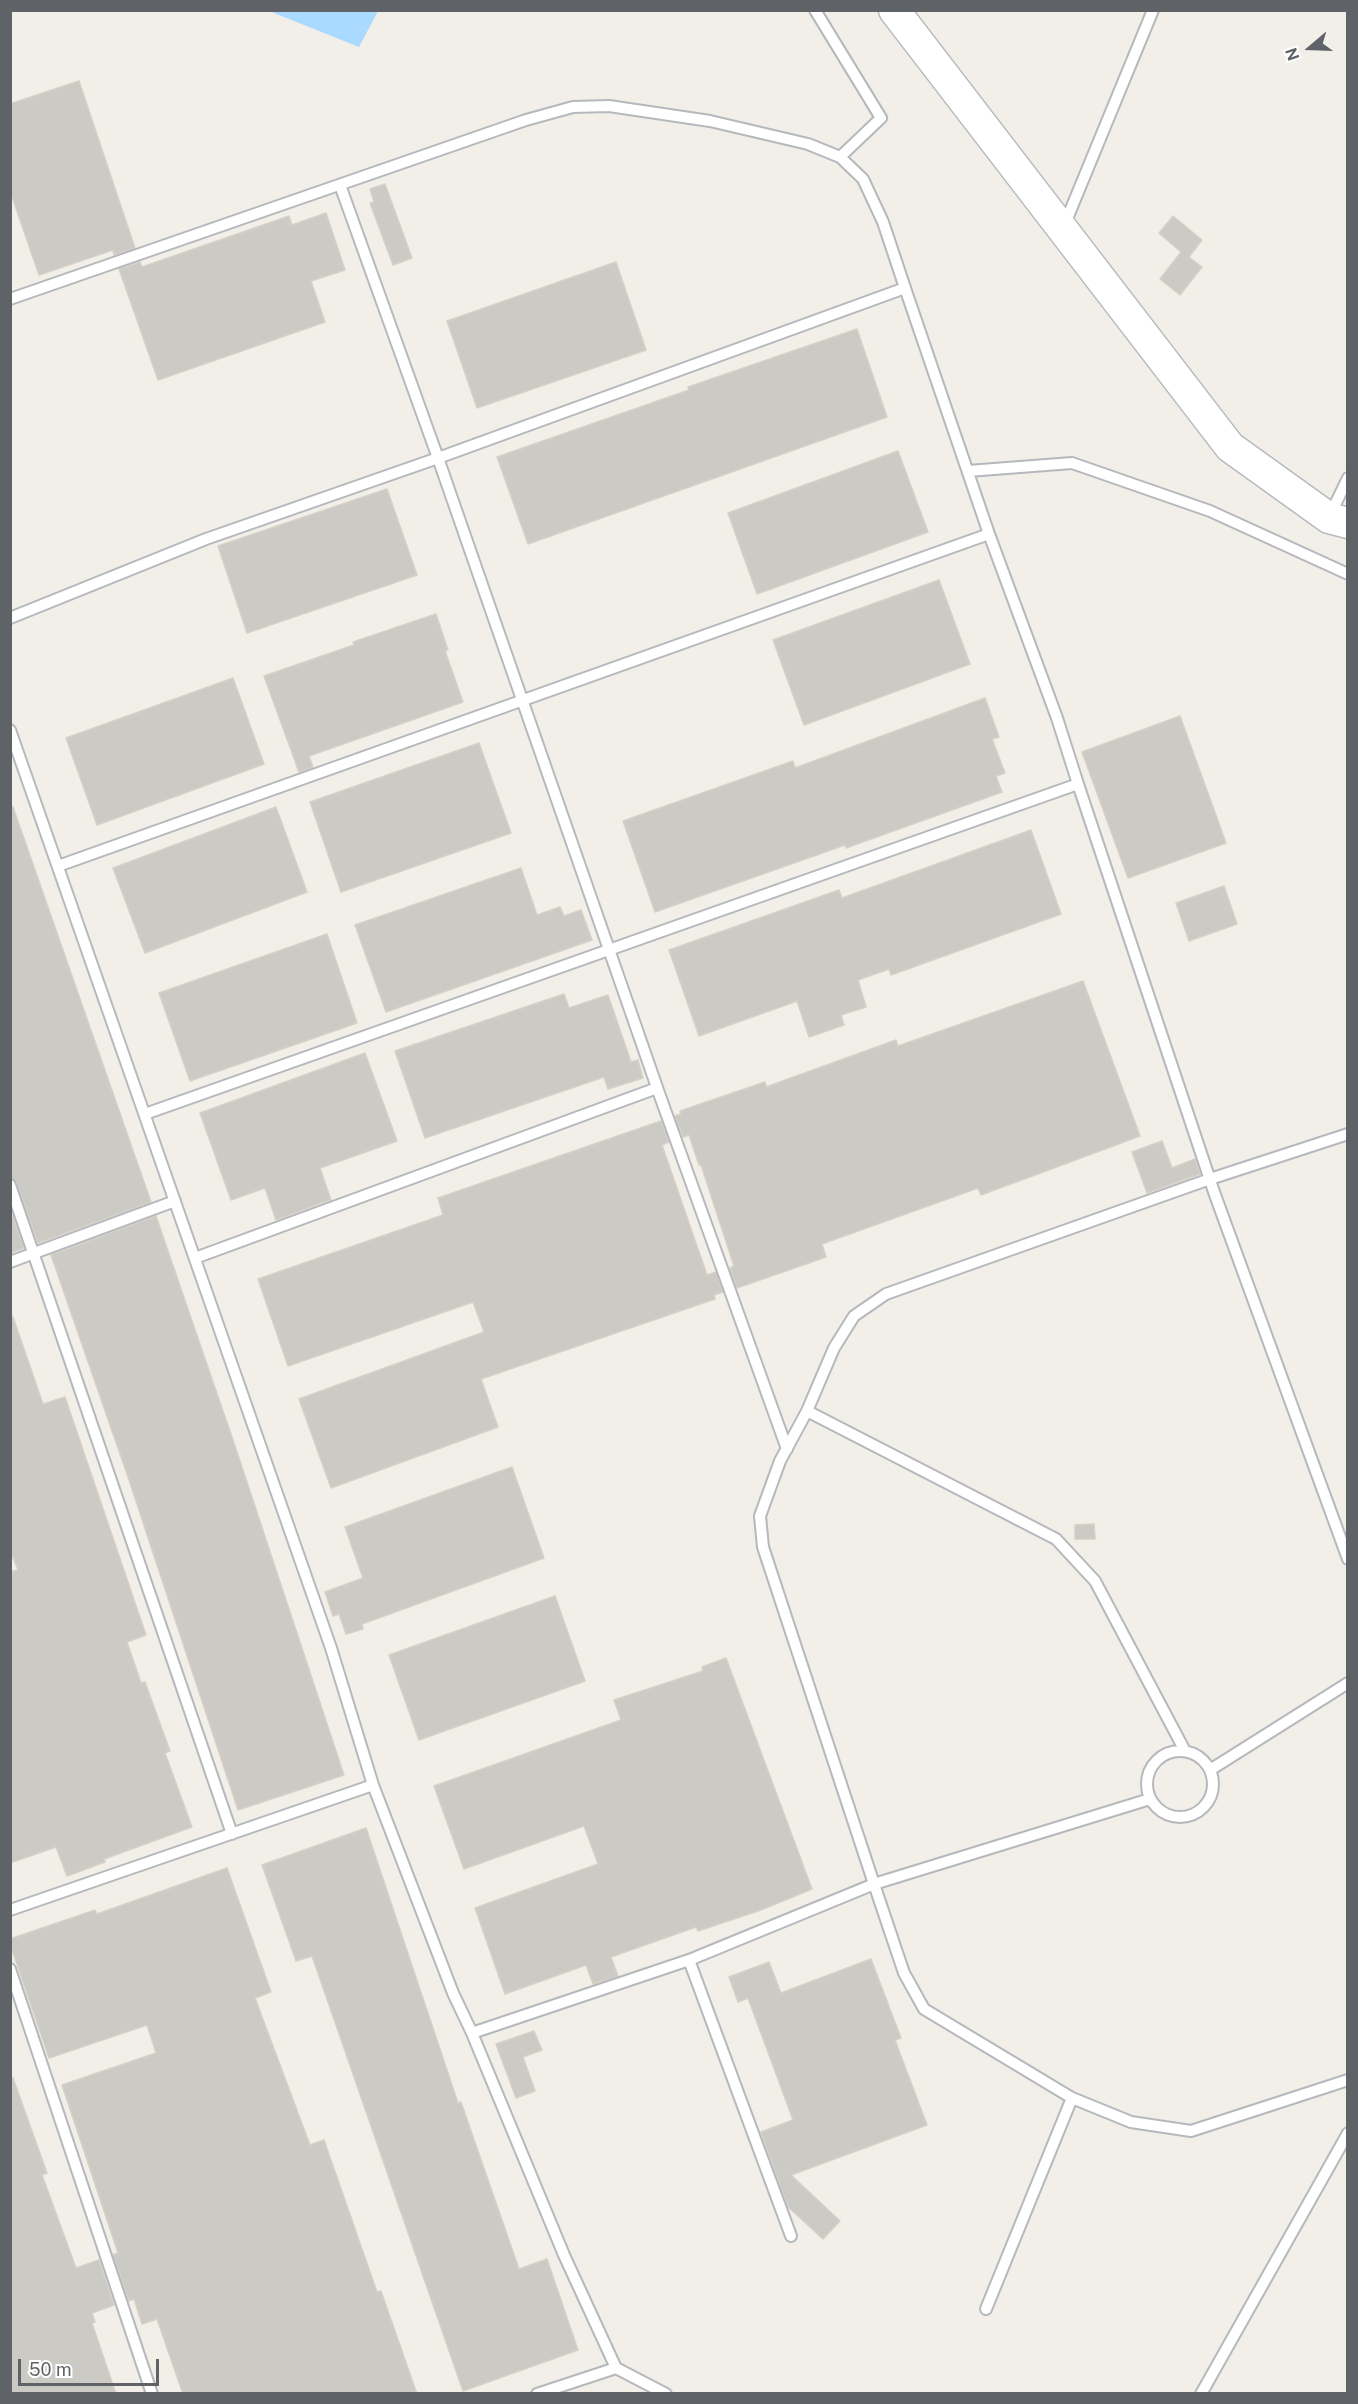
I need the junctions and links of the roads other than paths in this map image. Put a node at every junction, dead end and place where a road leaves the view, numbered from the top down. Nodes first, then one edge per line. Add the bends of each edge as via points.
1 (815, 10) edge
2 (894, 10) edge
3 (1153, 10) edge
4 (840, 157) junction
5 (340, 185) junction
6 (1063, 229) junction
7 (905, 288) junction
8 (10, 299) edge
9 (438, 458) junction
10 (968, 471) junction
11 (1347, 478) edge
12 (1338, 520) edge
13 (989, 534) junction
14 (1347, 574) edge
15 (10, 618) edge
16 (522, 699) junction
17 (10, 730) edge
18 (1078, 784) junction
19 (58, 866) junction
20 (609, 950) junction
21 (657, 1088) junction
22 (144, 1114) junction
23 (1347, 1134) edge
24 (1210, 1179) junction
25 (10, 1185) edge
26 (175, 1201) junction
27 (34, 1254) junction
28 (195, 1258) junction
29 (10, 1262) edge
30 (807, 1411) junction
31 (787, 1449) junction
32 (1347, 1559) edge
33 (1347, 1683) edge
34 (1185, 1751) junction
35 (1210, 1770) junction
36 (373, 1785) junction
37 (1150, 1799) junction
38 (232, 1834) junction
39 (874, 1884) junction
40 (10, 1910) edge
41 (689, 1960) junction
42 (10, 1969) edge
43 (472, 2033) junction
44 (1347, 2080) edge
45 (1072, 2098) junction
46 (1347, 2133) edge
47 (791, 2236) dead end
48 (986, 2309) dead end
49 (616, 2368) junction
50 (152, 2394) edge
51 (537, 2394) edge
52 (666, 2394) edge
53 (1201, 2394) edge

1 - 4 lane via 881,118
2 - 6 street
3 - 6 lane
4 - 5 lane via 808,144 710,121 609,106 573,107
4 - 7 lane via 863,179 883,222
5 - 8 lane
5 - 9 lane
6 - 12 street via 1230,447
7 - 9 lane
7 - 10 lane
9 - 15 lane via 206,538
9 - 16 lane
10 - 13 lane
10 - 14 lane via 1072,463 1210,511
11 - 12 lane
13 - 16 lane
13 - 18 lane
16 - 19 lane
16 - 20 lane
17 - 19 lane
18 - 20 lane
18 - 24 lane
19 - 22 lane
20 - 21 lane
20 - 22 lane
21 - 28 lane
21 - 31 lane
22 - 26 lane
23 - 24 lane
24 - 30 lane via 886,1294 854,1316 834,1348
24 - 32 lane
25 - 27 lane
26 - 27 lane
26 - 28 lane
27 - 29 lane
27 - 38 lane
28 - 36 lane via 331,1648
30 - 31 lane
30 - 34 lane via 1056,1539 1095,1581
31 - 39 lane via 760,1516 763,1547
33 - 35 lane
34 - 35 lane via 1197,1755
34 - 37 lane via 1157,1758 1146,1784
35 - 37 lane via 1213,1791 1196,1814 1183,1818 1169,1816
36 - 38 lane
36 - 43 lane
37 - 39 lane
38 - 40 lane
39 - 41 lane
39 - 45 lane via 904,1973 924,2009
41 - 43 lane
41 - 47 lane
42 - 50 lane
43 - 49 lane
44 - 45 lane via 1191,2131 1131,2122
45 - 48 lane
46 - 53 lane
49 - 51 lane
49 - 52 lane

